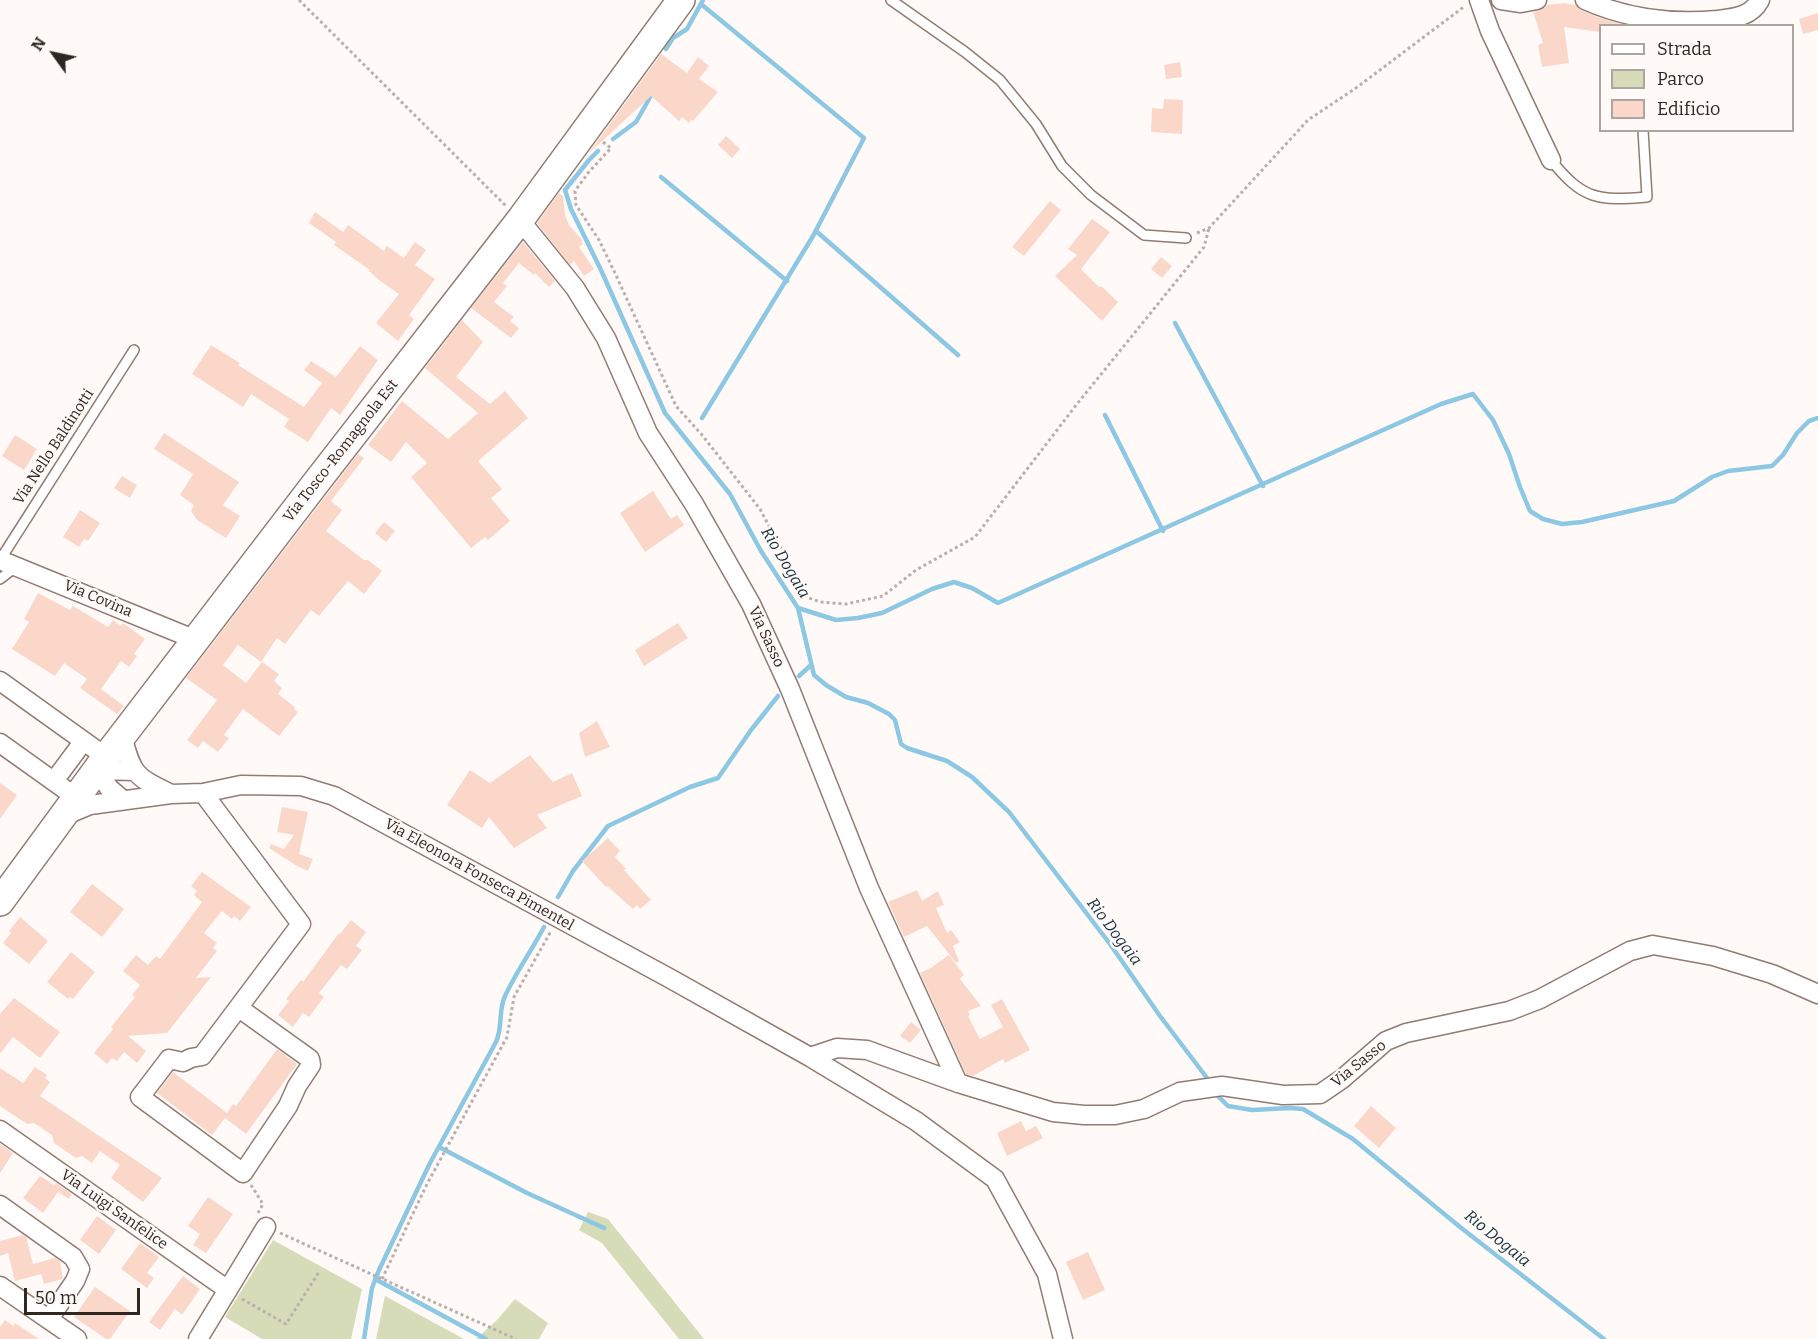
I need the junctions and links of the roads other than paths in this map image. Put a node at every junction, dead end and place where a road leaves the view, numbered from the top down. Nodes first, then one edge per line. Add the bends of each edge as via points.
1 (681, 0) edge
2 (891, 0) edge
3 (1479, 0) edge
4 (1501, 0) edge
5 (1537, 0) edge
6 (1586, 0) edge
7 (1760, 0) edge
8 (1643, 132) edge
9 (1551, 160) joint
10 (520, 220) junction
11 (1186, 238) dead end
12 (134, 351) dead end
13 (6, 562) edge
14 (0, 579) edge
15 (196, 640) junction
16 (0, 681) edge
17 (122, 736) junction
18 (0, 742) edge
19 (83, 742) junction
20 (102, 764) junction
21 (135, 771) junction
22 (54, 781) junction
23 (203, 793) junction
24 (171, 794) junction
25 (123, 800) junction
26 (71, 806) junction
27 (0, 902) edge
28 (1818, 994) edge
29 (239, 1008) junction
30 (810, 1057) junction
31 (958, 1083) junction
32 (0, 1130) edge
33 (0, 1206) edge
34 (266, 1227) road end
35 (0, 1286) edge
36 (228, 1290) junction
37 (49, 1319) junction
38 (77, 1339) edge
39 (198, 1339) edge
40 (1063, 1339) edge

1 - 10 main road, Via Tosco-Romagnola Est
2 - 11 lane via 1000,80 1036,124 1062,166 1091,195 1144,235
3 - 9 street
4 - 5 street
6 - 7 street via 1605,9 1686,23 1739,18 1755,9
8 - 9 lane via 1647,197 1611,200 1589,196 1565,178
10 - 15 main road, Via Tosco-Romagnola Est
10 - 31 street, Via Sasso via 575,288 606,338 648,433 751,604 790,689 869,888
12 - 13 lane, Via Nello Baldinotti
13 - 14 lane, Via Nello Baldinotti
13 - 15 street, Via Covina
15 - 17 main road, Via Tosco-Romagnola Est
16 - 19 street
17 - 20 main road, Via Tosco-Romagnola Est
17 - 21 street
18 - 22 street
19 - 20 street
19 - 22 street
20 - 21 street
20 - 25 street via 109,788
20 - 26 main road, Via Tosco-Romagnola Est
21 - 24 street via 143,780
22 - 26 street
23 - 24 street, Via Eleonora Fonseca Pimentel
23 - 29 street via 301,924
23 - 30 street, Via Eleonora Fonseca Pimentel via 268,784 301,786 334,796
24 - 25 street, Via Eleonora Fonseca Pimentel
25 - 26 street, Via Eleonora Fonseca Pimentel
26 - 27 main road, Via Tosco-Romagnola Est
28 - 31 street, Via Sasso via 1723,959 1653,945 1630,951 1540,999 1509,1011 1406,1033 1386,1041 1320,1094 1283,1095 1222,1086 1179,1092 1144,1109 1084,1115 1053,1112
29 - 29 street via 202,1056 183,1062 169,1059 140,1097 243,1173 311,1065 310,1059
30 - 31 street, Via Sasso via 837,1047 867,1050
30 - 40 street via 916,1120 996,1179 1047,1274
32 - 36 street, Via Luigi Sanfelice
33 - 37 street via 73,1257 80,1269
34 - 36 street
35 - 37 street
36 - 39 street
37 - 38 street

